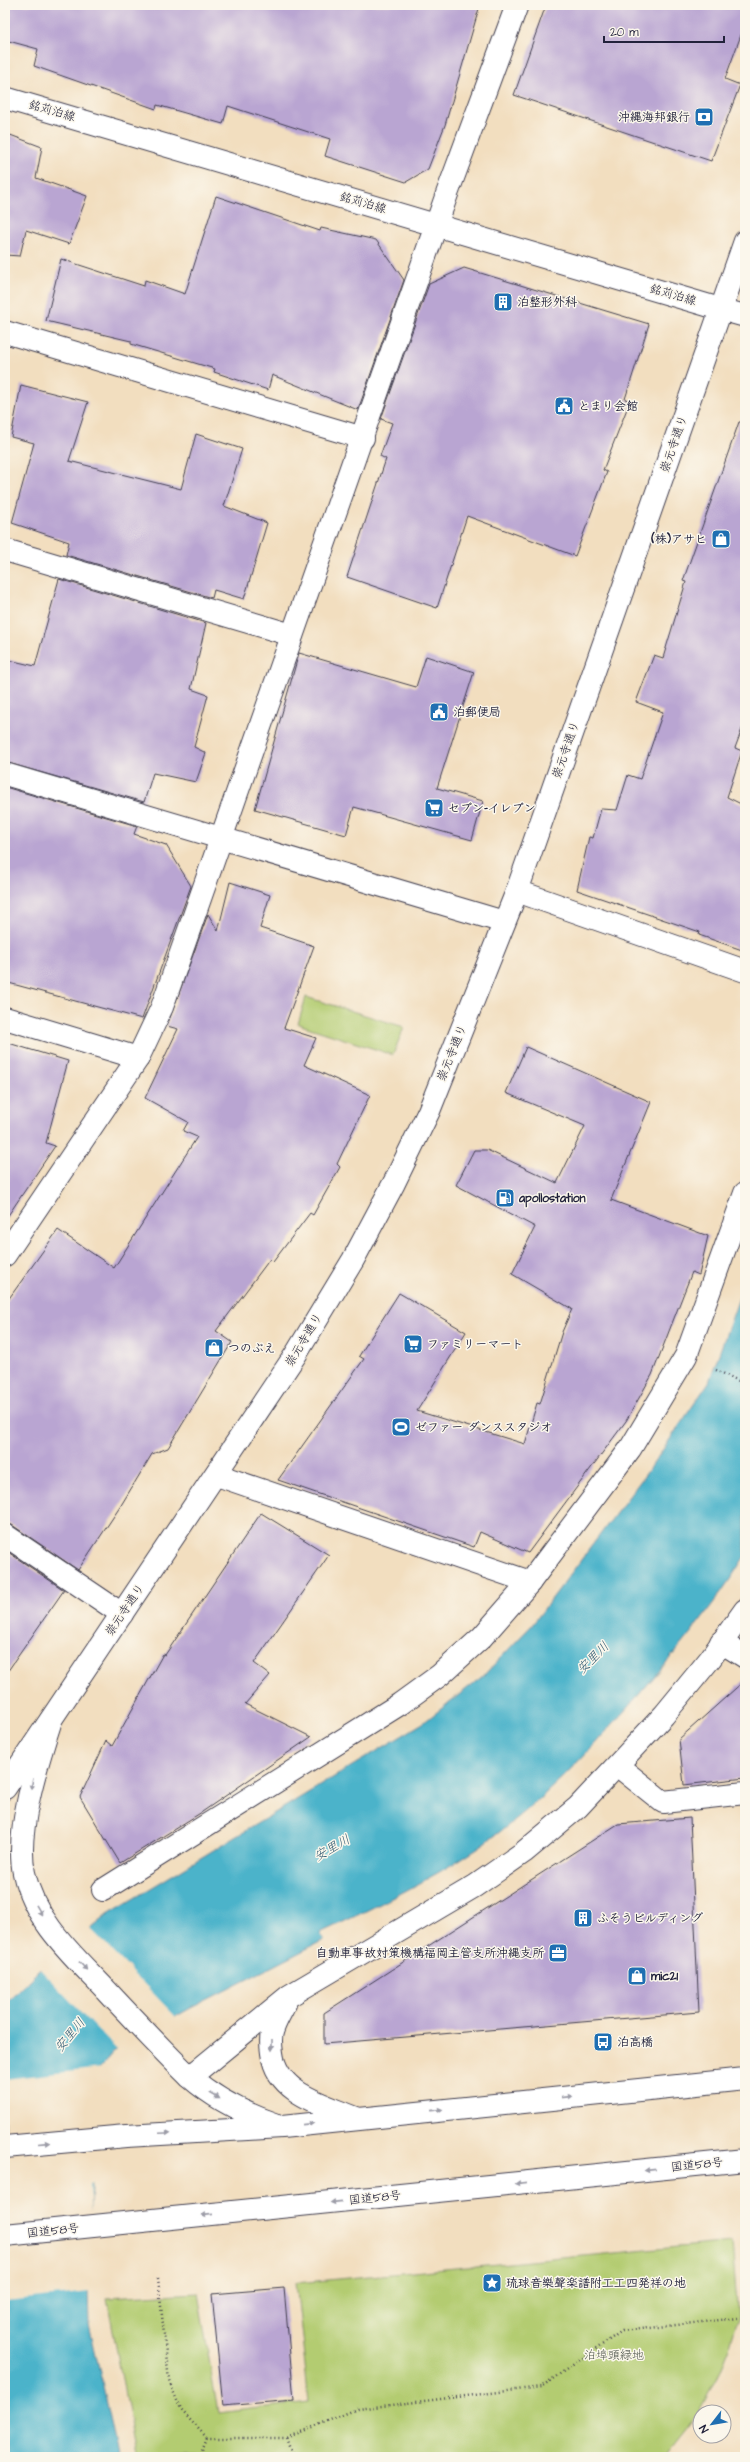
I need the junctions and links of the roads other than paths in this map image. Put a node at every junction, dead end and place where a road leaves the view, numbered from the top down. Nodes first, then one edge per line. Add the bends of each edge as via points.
1 (512, 6) edge
2 (5, 98) edge
3 (437, 225) junction
4 (745, 241) edge
5 (720, 309) junction
6 (745, 316) edge
7 (5, 332) edge
8 (363, 438) junction
9 (5, 550) edge
10 (292, 635) junction
11 (5, 774) edge
12 (222, 838) junction
13 (517, 891) junction
14 (504, 922) junction
15 (745, 970) edge
16 (5, 1018) edge
17 (138, 1058) junction
18 (745, 1194) edge
19 (8, 1246) edge
20 (217, 1475) junction
21 (5, 1535) edge
22 (530, 1582) junction
23 (745, 1610) edge
24 (122, 1614) junction
25 (721, 1642) junction
26 (745, 1657) edge
27 (51, 1720) junction
28 (618, 1766) junction
29 (5, 1788) edge
30 (745, 1793) edge
31 (103, 1890) dead end
32 (289, 1996) junction
33 (190, 2077) junction
34 (745, 2079) edge
35 (356, 2118) junction
36 (282, 2126) junction
37 (5, 2147) edge
38 (745, 2160) edge
39 (5, 2235) edge

1 - 3 main road
2 - 3 main road, 銘苅泊線
3 - 5 main road, 銘苅泊線
3 - 8 main road
4 - 5 main road, 崇元寺通り
5 - 6 main road, 銘苅泊線
5 - 13 main road, 崇元寺通り
7 - 8 main road
8 - 10 main road
9 - 10 main road
10 - 12 main road
11 - 12 main road
12 - 14 main road
12 - 17 main road via 162,1007
13 - 14 main road, 崇元寺通り
13 - 15 main road
14 - 20 main road, 崇元寺通り via 429,1111 394,1183 353,1260 296,1354
16 - 17 main road
17 - 19 main road
18 - 22 main road via 686,1356 630,1449
20 - 22 main road
20 - 24 main road, 崇元寺通り
21 - 24 main road
22 - 31 main road via 482,1637 440,1675 406,1700
23 - 25 main road
24 - 27 main road, 崇元寺通り
25 - 26 main road
25 - 28 main road via 664,1715
27 - 29 main road, 崇元寺通り
27 -> 33 main road via 33,1774 23,1836 23,1872 31,1896 56,1938 164,2053
28 - 30 main road via 663,1802
28 - 32 main road via 578,1806 524,1852 475,1886
32 - 33 main road
32 -> 35 main road via 272,2030 271,2048 278,2074 301,2095
33 -> 36 main road via 207,2092 228,2104
35 -> 34 main road
36 -> 35 main road
37 -> 36 main road
38 -> 39 main road, 国道58号

